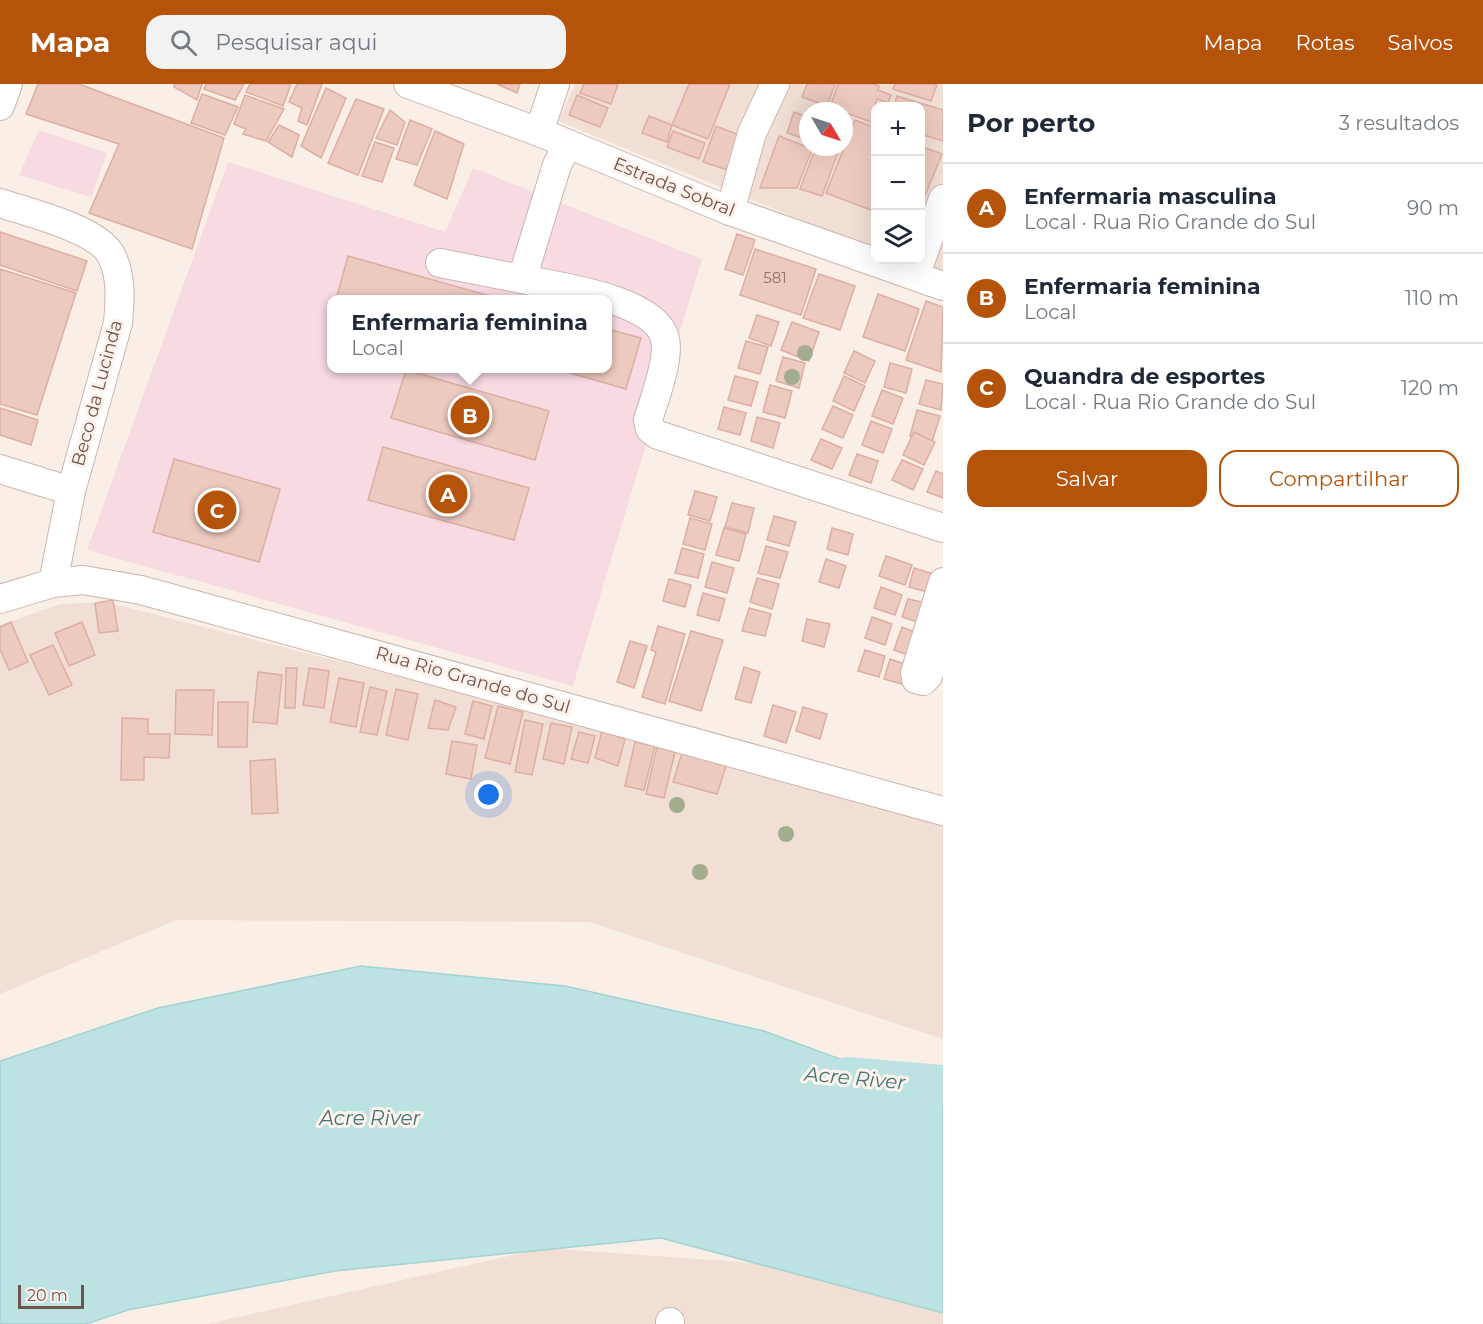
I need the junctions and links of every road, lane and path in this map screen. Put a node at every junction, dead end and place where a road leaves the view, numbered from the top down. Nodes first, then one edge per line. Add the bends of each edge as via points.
1 (8, 84) edge
2 (408, 84) edge
3 (555, 84) edge
4 (775, 84) edge
5 (0, 106) edge
6 (539, 132) junction
7 (568, 144) junction
8 (943, 199) edge
9 (0, 203) edge
10 (730, 211) junction
11 (440, 263) dead end
12 (915, 276) junction
13 (522, 279) junction
14 (943, 286) edge
15 (585, 295) edge
16 (612, 302) edge
17 (0, 469) edge
18 (71, 491) junction
19 (943, 528) edge
20 (943, 582) edge
21 (52, 583) junction
22 (0, 600) edge
23 (943, 630) edge
24 (943, 811) edge

1 - 5 street
2 - 6 street, Estrada Sobral
3 - 6 street
4 - 10 street via 752,132
6 - 7 street, Estrada Sobral
7 - 10 street, Estrada Sobral
7 - 13 street via 557,165
8 - 12 street
9 - 18 street, Beco da Lucinda via 92,236 105,247 114,264 120,295 118,323
10 - 12 street, Estrada Sobral
11 - 13 street
12 - 14 street, Estrada Sobral
13 - 15 street
16 - 19 street via 633,307 661,330 666,346 647,424 658,435
17 - 18 street
18 - 21 street, Beco da Lucinda
20 - 23 street via 916,679 922,681 928,676
21 - 22 street, Rua Rio Grande do Sul
21 - 24 street, Rua Rio Grande do Sul via 83,580 141,590

